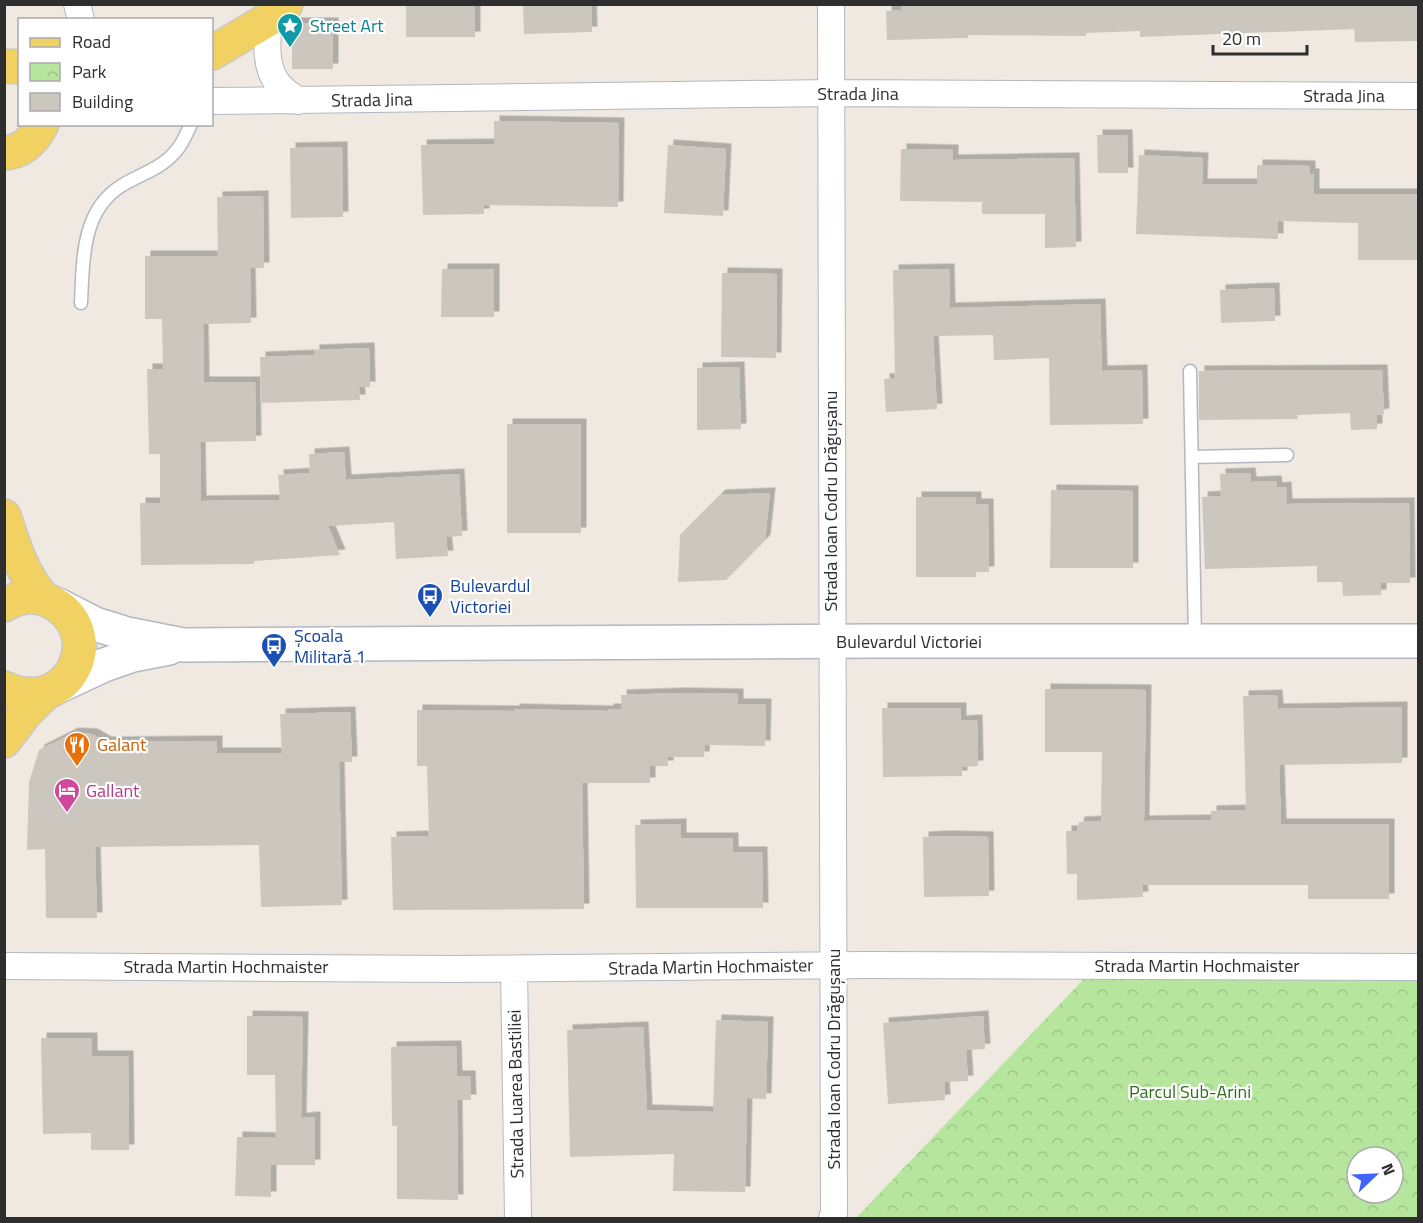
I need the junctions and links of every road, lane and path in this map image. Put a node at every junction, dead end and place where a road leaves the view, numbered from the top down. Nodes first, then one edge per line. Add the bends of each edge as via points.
1 (831, 4) edge
2 (277, 12) edge
3 (213, 52) edge
4 (831, 93) junction
5 (1419, 96) edge
6 (213, 101) edge
7 (298, 101) junction
8 (190, 126) edge
9 (23, 142) edge
10 (4, 178) edge
11 (81, 303) dead end
12 (1190, 371) dead end
13 (1287, 456) dead end
14 (1192, 457) junction
15 (4, 516) edge
16 (50, 602) junction
17 (4, 604) edge
18 (1419, 641) edge
19 (831, 642) junction
20 (1195, 642) junction
21 (183, 645) junction
22 (4, 688) edge
23 (53, 690) junction
24 (4, 741) edge
25 (835, 965) junction
26 (4, 966) edge
27 (1419, 967) edge
28 (514, 969) junction
29 (833, 1216) edge
30 (518, 1218) edge

1 - 4 street, Strada Ioan Codru Drăgușanu
2 - 3 main road
2 - 7 street via 267,49 270,67 278,85
4 - 5 street, Strada Jina
4 - 7 street, Strada Jina
4 - 19 street, Strada Ioan Codru Drăgușanu
6 - 7 street, Strada Jina
8 - 11 lane via 176,152 119,187 93,217 84,246
9 - 10 main road
12 - 14 lane
13 - 14 lane
14 - 20 lane
15 - 16 main road via 31,584
16 - 17 main road via 27,597
16 - 21 main road, Bulevardul Victoriei via 95,624
16 - 23 main road via 70,616 80,646 70,676
18 - 20 main road, Bulevardul Victoriei
19 - 20 main road, Bulevardul Victoriei
19 - 21 main road, Bulevardul Victoriei
19 - 25 street, Strada Ioan Codru Drăgușanu
21 - 23 main road, Bulevardul Victoriei via 133,655
22 - 23 main road via 31,696
23 - 24 main road via 26,712
25 - 27 street, Strada Martin Hochmaister
25 - 28 street, Strada Martin Hochmaister
25 - 29 street, Strada Ioan Codru Drăgușanu
26 - 28 street, Strada Martin Hochmaister
28 - 30 street, Strada Luarea Bastiliei

